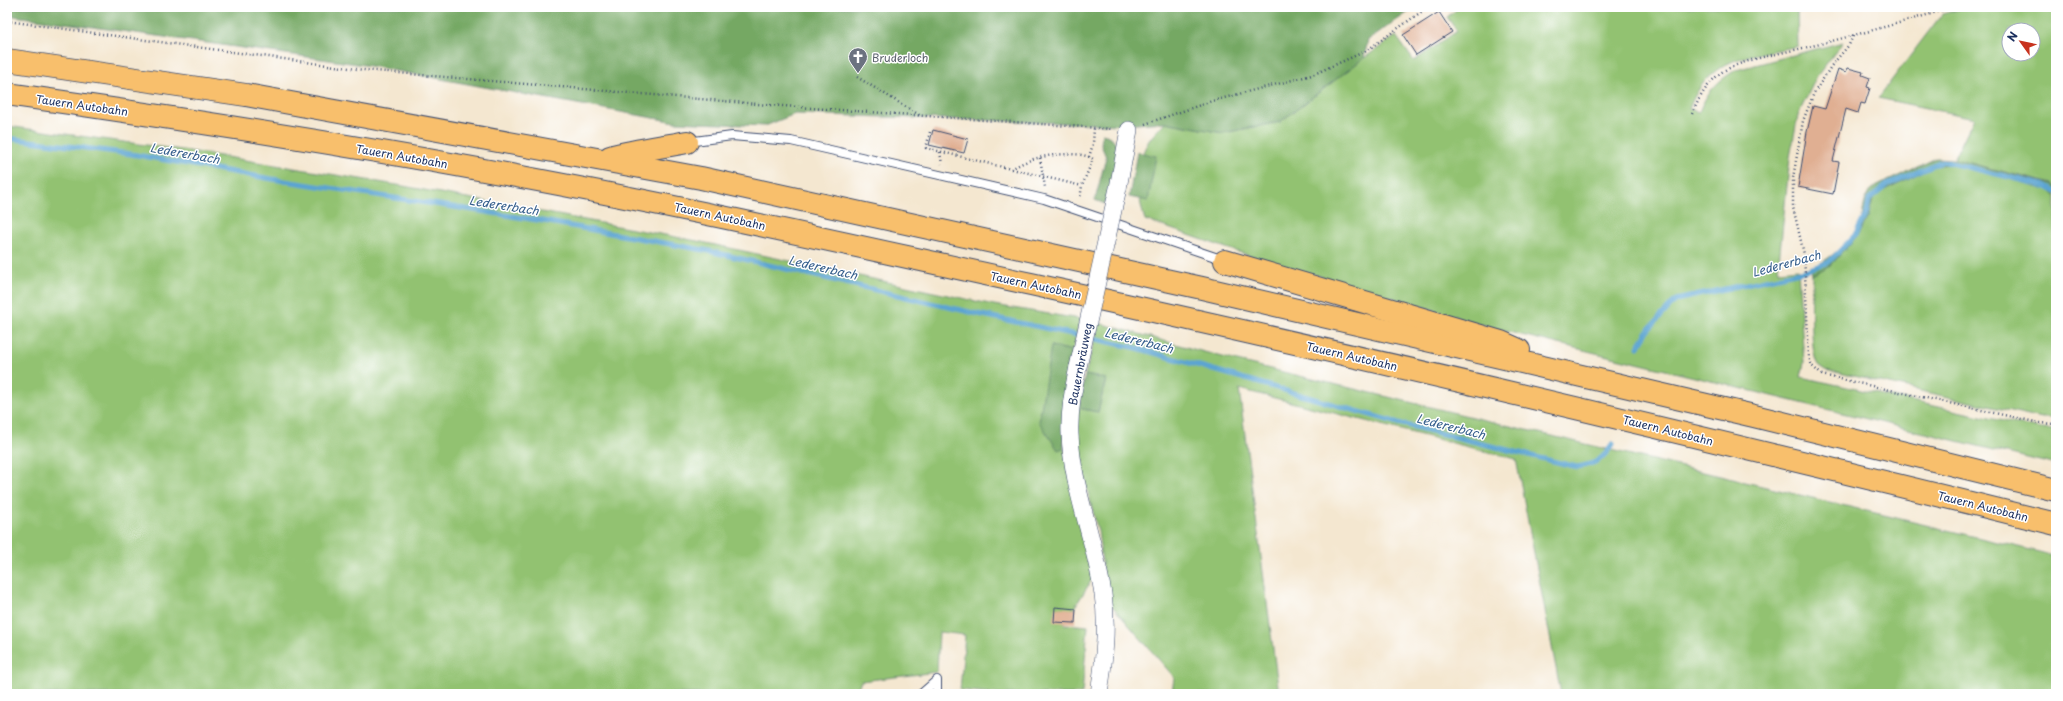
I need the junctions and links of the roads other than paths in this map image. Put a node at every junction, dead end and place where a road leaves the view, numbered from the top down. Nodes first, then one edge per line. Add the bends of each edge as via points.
1 (7, 60) edge
2 (7, 94) edge
3 (1129, 130) road end
4 (686, 142) joint
5 (605, 159) junction
6 (1225, 261) joint
7 (1565, 372) junction
8 (2056, 490) edge
9 (2056, 524) edge
10 (921, 694) edge
11 (937, 694) edge
12 (1099, 694) edge

1 - 5 highway via 246,95
2 - 9 highway, Tauern Autobahn via 246,128 514,175 692,210 1194,320 1551,402
3 - 12 street, Bauernbräuweg, bridge via 1072,397 1070,434 1077,482 1103,595 1104,657
4 - 5 highway via 633,150
4 - 6 lane via 732,136 790,141 1044,199
5 - 7 highway via 1202,288
6 - 7 highway via 1501,342
7 - 8 highway
10 - 11 lane via 937,680

